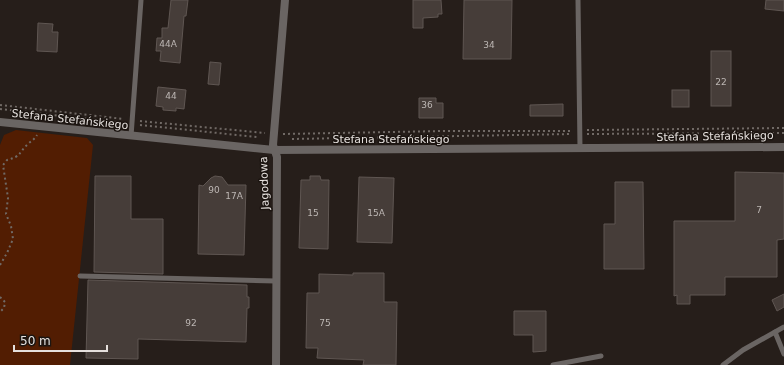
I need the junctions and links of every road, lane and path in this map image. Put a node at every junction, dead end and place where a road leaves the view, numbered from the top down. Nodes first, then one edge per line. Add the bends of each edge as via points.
1 (141, 0) edge
2 (285, 0) edge
3 (578, 0) edge
4 (0, 105) edge
5 (0, 109) edge
6 (0, 122) edge
7 (132, 122) junction
8 (40, 126) junction
9 (784, 128) edge
10 (579, 132) junction
11 (784, 133) edge
12 (131, 136) junction
13 (273, 136) junction
14 (784, 147) edge
15 (580, 148) junction
16 (274, 150) junction
17 (0, 265) edge
18 (80, 276) dead end
19 (276, 281) junction
20 (0, 297) edge
21 (0, 312) edge
22 (784, 327) edge
23 (776, 332) junction
24 (784, 354) edge
25 (601, 356) dead end
26 (276, 365) edge
27 (553, 365) edge
28 (723, 365) edge

1 - 7 lane
2 - 13 street, Jagodowa
3 - 10 lane
4 - 7 path
5 - 7 path
6 - 8 street, Stefana Stefańskiego
7 - 12 lane
7 - 13 path
7 - 13 path
8 - 12 street, Stefana Stefańskiego
8 - 17 path via 36,137 22,153 6,160 3,165 8,198 6,214 13,239
9 - 10 path
10 - 11 path
10 - 13 path
10 - 13 path via 444,130
10 - 15 lane
12 - 16 street, Stefana Stefańskiego
13 - 16 street, Jagodowa
14 - 15 street, Stefana Stefańskiego
15 - 16 street, Stefana Stefańskiego
16 - 19 street, Jagodowa via 277,157
18 - 19 lane
19 - 26 street, Jagodowa
20 - 21 path via 4,302 4,308
22 - 23 lane
23 - 24 lane
23 - 28 lane via 743,350
25 - 27 lane

